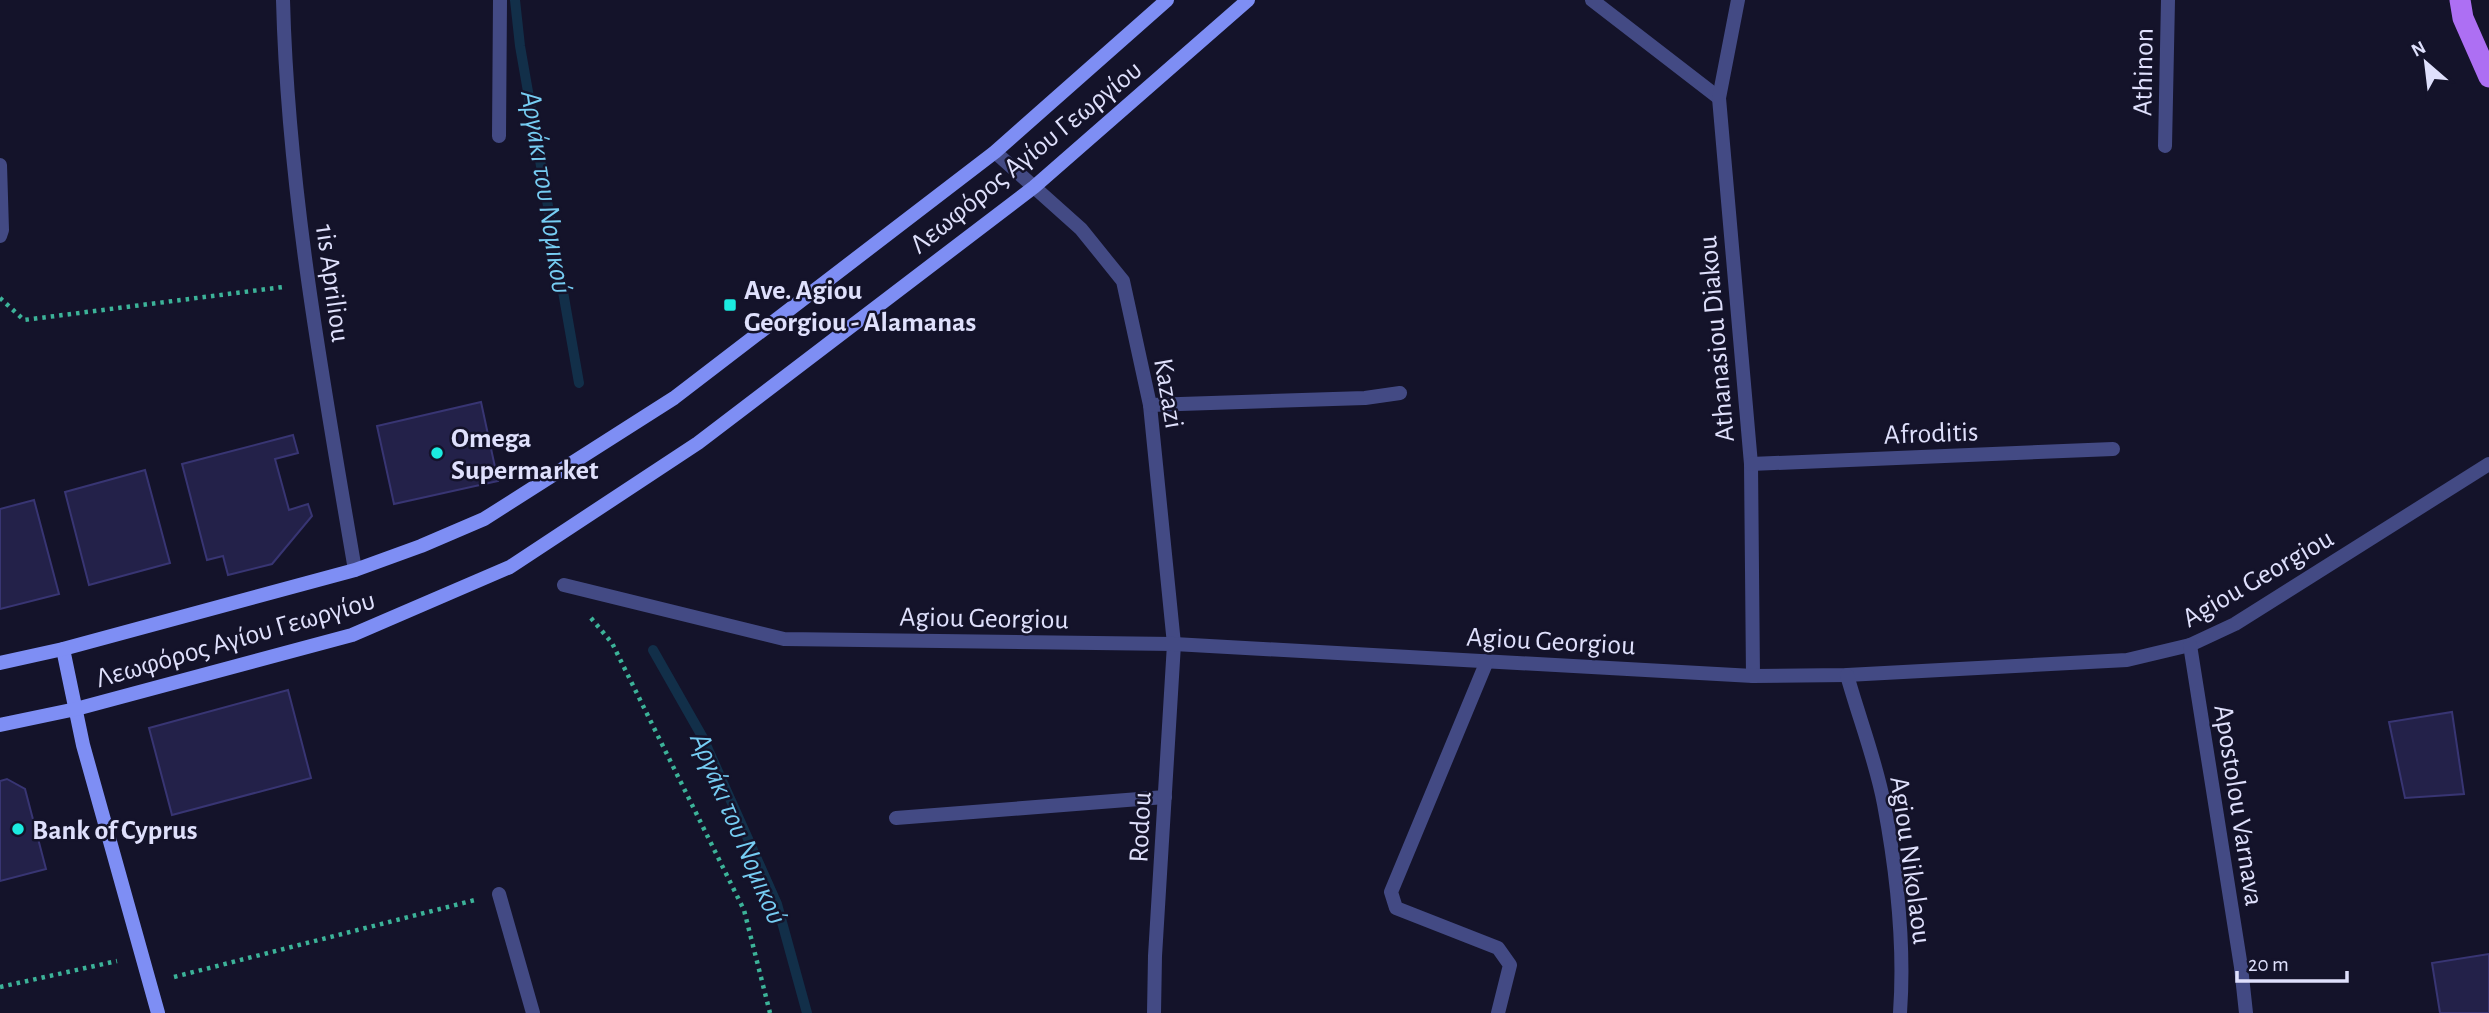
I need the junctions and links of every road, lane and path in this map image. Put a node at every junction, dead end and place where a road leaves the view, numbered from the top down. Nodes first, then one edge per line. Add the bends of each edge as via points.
1 (283, 0) edge
2 (500, 0) edge
3 (1167, 0) edge
4 (1248, 0) edge
5 (1592, 0) edge
6 (1738, 0) edge
7 (2168, 0) edge
8 (2460, 0) edge
9 (2489, 78) edge
10 (1719, 98) junction
11 (499, 136) dead end
12 (2165, 146) dead end
13 (995, 152) junction
14 (0, 165) edge
15 (1034, 187) junction
16 (0, 236) edge
17 (308, 284) junction
18 (0, 298) edge
19 (1400, 393) dead end
20 (1150, 405) junction
21 (2113, 449) dead end
22 (1751, 464) junction
23 (2489, 464) edge
24 (355, 570) junction
25 (564, 585) joint
26 (1174, 644) junction
27 (2190, 646) junction
28 (63, 649) junction
29 (1487, 661) junction
30 (0, 663) edge
31 (1847, 675) junction
32 (1753, 676) junction
33 (76, 709) junction
34 (0, 725) edge
35 (1165, 797) junction
36 (896, 818) dead end
37 (499, 894) joint
38 (141, 955) junction
39 (149, 983) junction
40 (0, 987) edge
41 (158, 1013) edge
42 (533, 1013) edge
43 (770, 1013) edge
44 (1154, 1013) edge
45 (1497, 1013) edge
46 (1900, 1013) edge
47 (2246, 1013) edge

1 - 17 street, 1is Apriliou via 285,79
2 - 11 street
3 - 13 main road, Λεωφόρος Αγίου Γεωργίου
4 - 15 main road, Λεωφόρος Αγίου Γεωργίου
5 - 10 street
6 - 10 street, Athanasiou Diakou
7 - 12 street, Athinon
8 - 9 main road
10 - 22 street, Athanasiou Diakou
13 - 15 street, Kazazi
13 - 24 main road, Λεωφόρος Αγίου Γεωργίου via 674,398 484,519
14 - 16 street
15 - 20 street, Kazazi via 1081,229 1123,281
15 - 33 main road, Λεωφόρος Αγίου Γεωργίου via 698,443 510,567 352,635
17 - 18 path via 24,320
17 - 24 street, 1is Apriliou
19 - 20 street
20 - 26 street, Kazazi
21 - 22 street, Afroditis
22 - 32 street, Athanasiou Diakou
23 - 27 street, Agiou Georgiou via 2235,624
24 - 28 main road, Λεωφόρος Αγίου Γεωργίου
25 - 26 street, Agiou Georgiou via 784,639
25 - 43 path via 612,643 744,910
26 - 29 street, Agiou Georgiou
26 - 35 street, Rodou
27 - 31 street, Agiou Georgiou via 2127,660
27 - 47 street, Apostolou Varnava
28 - 30 main road, Λεωφόρος Αγίου Γεωργίου
28 - 33 main road
29 - 32 street, Agiou Georgiou
29 - 45 street via 1391,892 1396,908 1498,948 1510,965
31 - 32 street, Agiou Georgiou
31 - 46 street, Agiou Nikolaou via 1884,802 1898,897 1903,976
33 - 34 main road, Λεωφόρος Αγίου Γεωργίου
33 - 38 main road
35 - 36 street
35 - 44 street, Rodou
37 - 39 path
37 - 42 street
38 - 39 main road
38 - 40 path
39 - 41 main road

